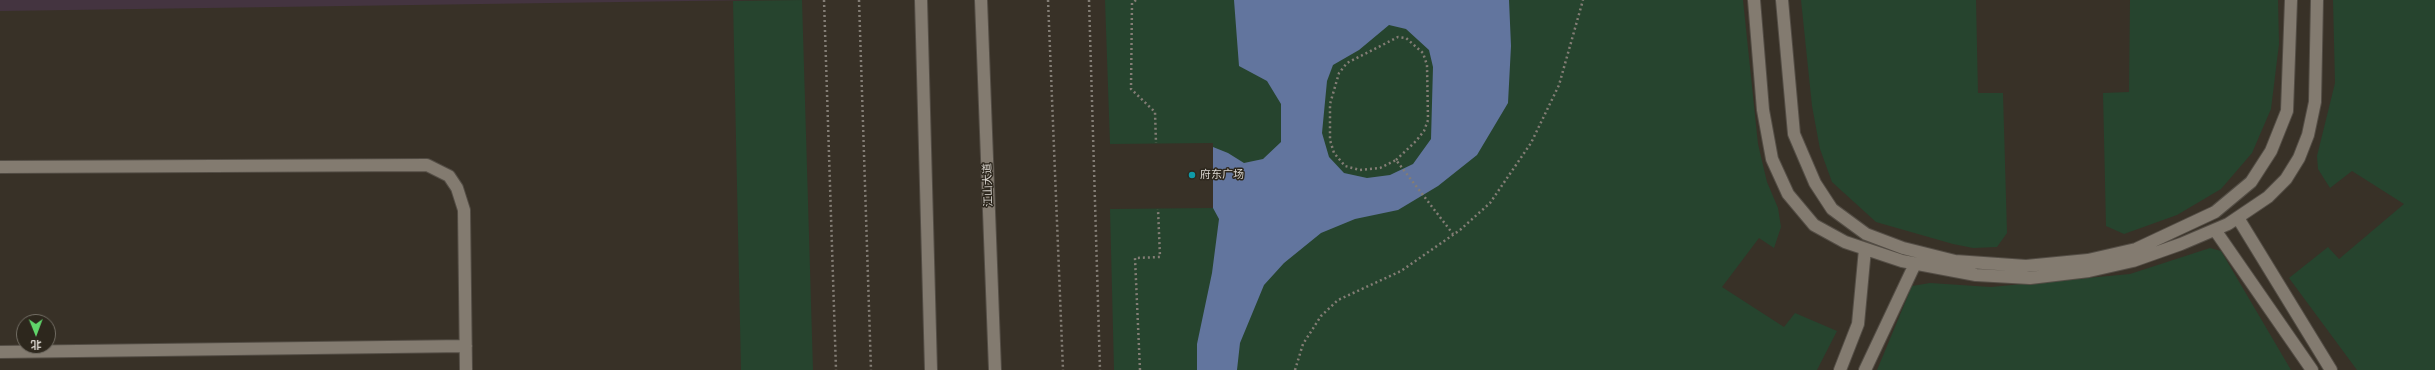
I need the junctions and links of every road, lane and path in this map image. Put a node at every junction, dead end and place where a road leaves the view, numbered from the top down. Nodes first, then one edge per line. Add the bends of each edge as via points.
1 (824, 0) edge
2 (859, 0) edge
3 (921, 0) edge
4 (981, 0) edge
5 (1048, 0) edge
6 (1089, 0) edge
7 (1136, 0) edge
8 (1583, 0) edge
9 (1754, 0) edge
10 (1782, 0) edge
11 (2291, 0) edge
12 (2317, 0) edge
13 (1156, 143) dead end
14 (1396, 160) junction
15 (0, 167) edge
16 (1158, 209) dead end
17 (2238, 218) junction
18 (2215, 230) junction
19 (1453, 234) junction
20 (1865, 249) junction
21 (1915, 264) junction
22 (466, 346) junction
23 (0, 352) edge
24 (466, 370) edge
25 (836, 370) edge
26 (871, 370) edge
27 (931, 370) edge
28 (995, 370) edge
29 (1063, 370) edge
30 (1100, 370) edge
31 (1140, 370) edge
32 (1295, 370) edge
33 (1840, 370) edge
34 (1865, 370) edge
35 (2312, 370) edge
36 (2331, 370) edge

1 - 25 path
2 - 26 path
3 - 27 main road
4 - 28 main road, 江山大道
5 - 29 path
6 - 30 path
7 - 13 path via 1132,3 1131,89 1155,112
8 - 19 path via 1559,85 1531,143 1490,203
9 - 20 main road via 1763,110 1772,159 1788,194 1814,224 1845,242
10 - 11 main road via 1794,134 1815,183 1832,209 1866,234 1903,248 1955,261 2026,266 2088,260 2136,249 2215,212 2251,182 2271,151 2287,112
12 - 17 main road via 2315,102 2299,158 2286,179 2268,197
14 - 14 path via 1380,168 1360,170 1345,166 1334,153 1330,140 1330,104 1334,84 1347,63 1398,37 1406,38 1423,53 1427,65 1428,120 1424,131
14 - 19 path
15 - 22 main road via 427,166 449,176 457,188 464,210
16 - 31 path via 1160,257 1135,258
17 - 18 main road
17 - 36 main road
18 - 21 main road via 2133,261 2089,271 2030,278 1976,275
18 - 35 main road
19 - 32 path via 1401,271 1338,300 1321,316 1303,344
20 - 21 main road
20 - 33 main road via 1858,324
21 - 34 main road
22 - 23 main road
22 - 24 main road

